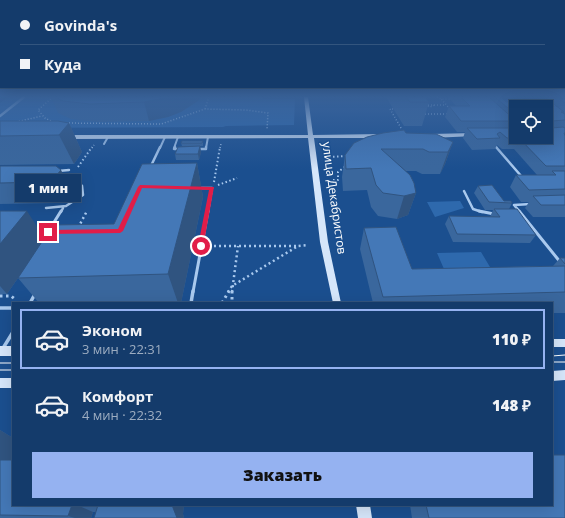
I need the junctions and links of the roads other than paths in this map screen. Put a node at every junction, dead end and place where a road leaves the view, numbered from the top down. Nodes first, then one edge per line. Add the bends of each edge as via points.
1 (308, 121) edge
2 (478, 135) edge
3 (310, 136) junction
4 (386, 136) edge
5 (425, 136) edge
6 (62, 137) edge
7 (108, 137) junction
8 (165, 137) junction
9 (178, 137) junction
10 (208, 137) junction
11 (104, 144) dead end
12 (494, 145) edge
13 (187, 149) edge
14 (193, 149) edge
15 (69, 170) dead end
16 (53, 171) edge
17 (147, 174) edge
18 (525, 180) edge
19 (62, 182) dead end
20 (196, 188) edge
21 (464, 191) dead end
22 (536, 204) edge
23 (63, 207) junction
24 (46, 208) dead end
25 (501, 214) edge
26 (515, 214) edge
27 (522, 214) junction
28 (33, 232) dead end
29 (48, 232) junction
30 (56, 232) edge
31 (565, 268) edge
32 (37, 290) edge
33 (31, 302) edge
34 (191, 302) edge
35 (337, 302) edge
36 (0, 308) edge
37 (12, 308) edge
38 (12, 334) edge
39 (553, 344) edge
40 (565, 344) edge
41 (12, 351) edge
42 (0, 352) edge
43 (565, 375) edge
44 (553, 376) edge
45 (12, 382) edge
46 (0, 383) edge
47 (363, 506) edge
48 (365, 518) edge

1 - 3 street, улица Декабристов
2 - 5 street
3 - 4 street
3 - 10 street
3 - 35 street, улица Декабристов via 324,242
6 - 7 street
7 - 8 street
7 - 11 lane
8 - 9 street
8 - 17 lane
9 - 10 street
9 - 13 lane via 174,149
10 - 14 lane via 206,149
12 - 18 lane
15 - 16 lane
19 - 23 lane via 78,182 82,186 82,195 73,204
20 - 34 lane via 212,188
21 - 25 lane via 473,210
22 - 27 lane via 514,204
23 - 24 lane
23 - 29 lane
26 - 27 lane
27 - 31 lane
28 - 29 lane
29 - 30 lane
32 - 33 lane
36 - 37 lane
38 - 42 lane
39 - 40 street
41 - 42 street
43 - 44 street
45 - 46 street
47 - 48 street

